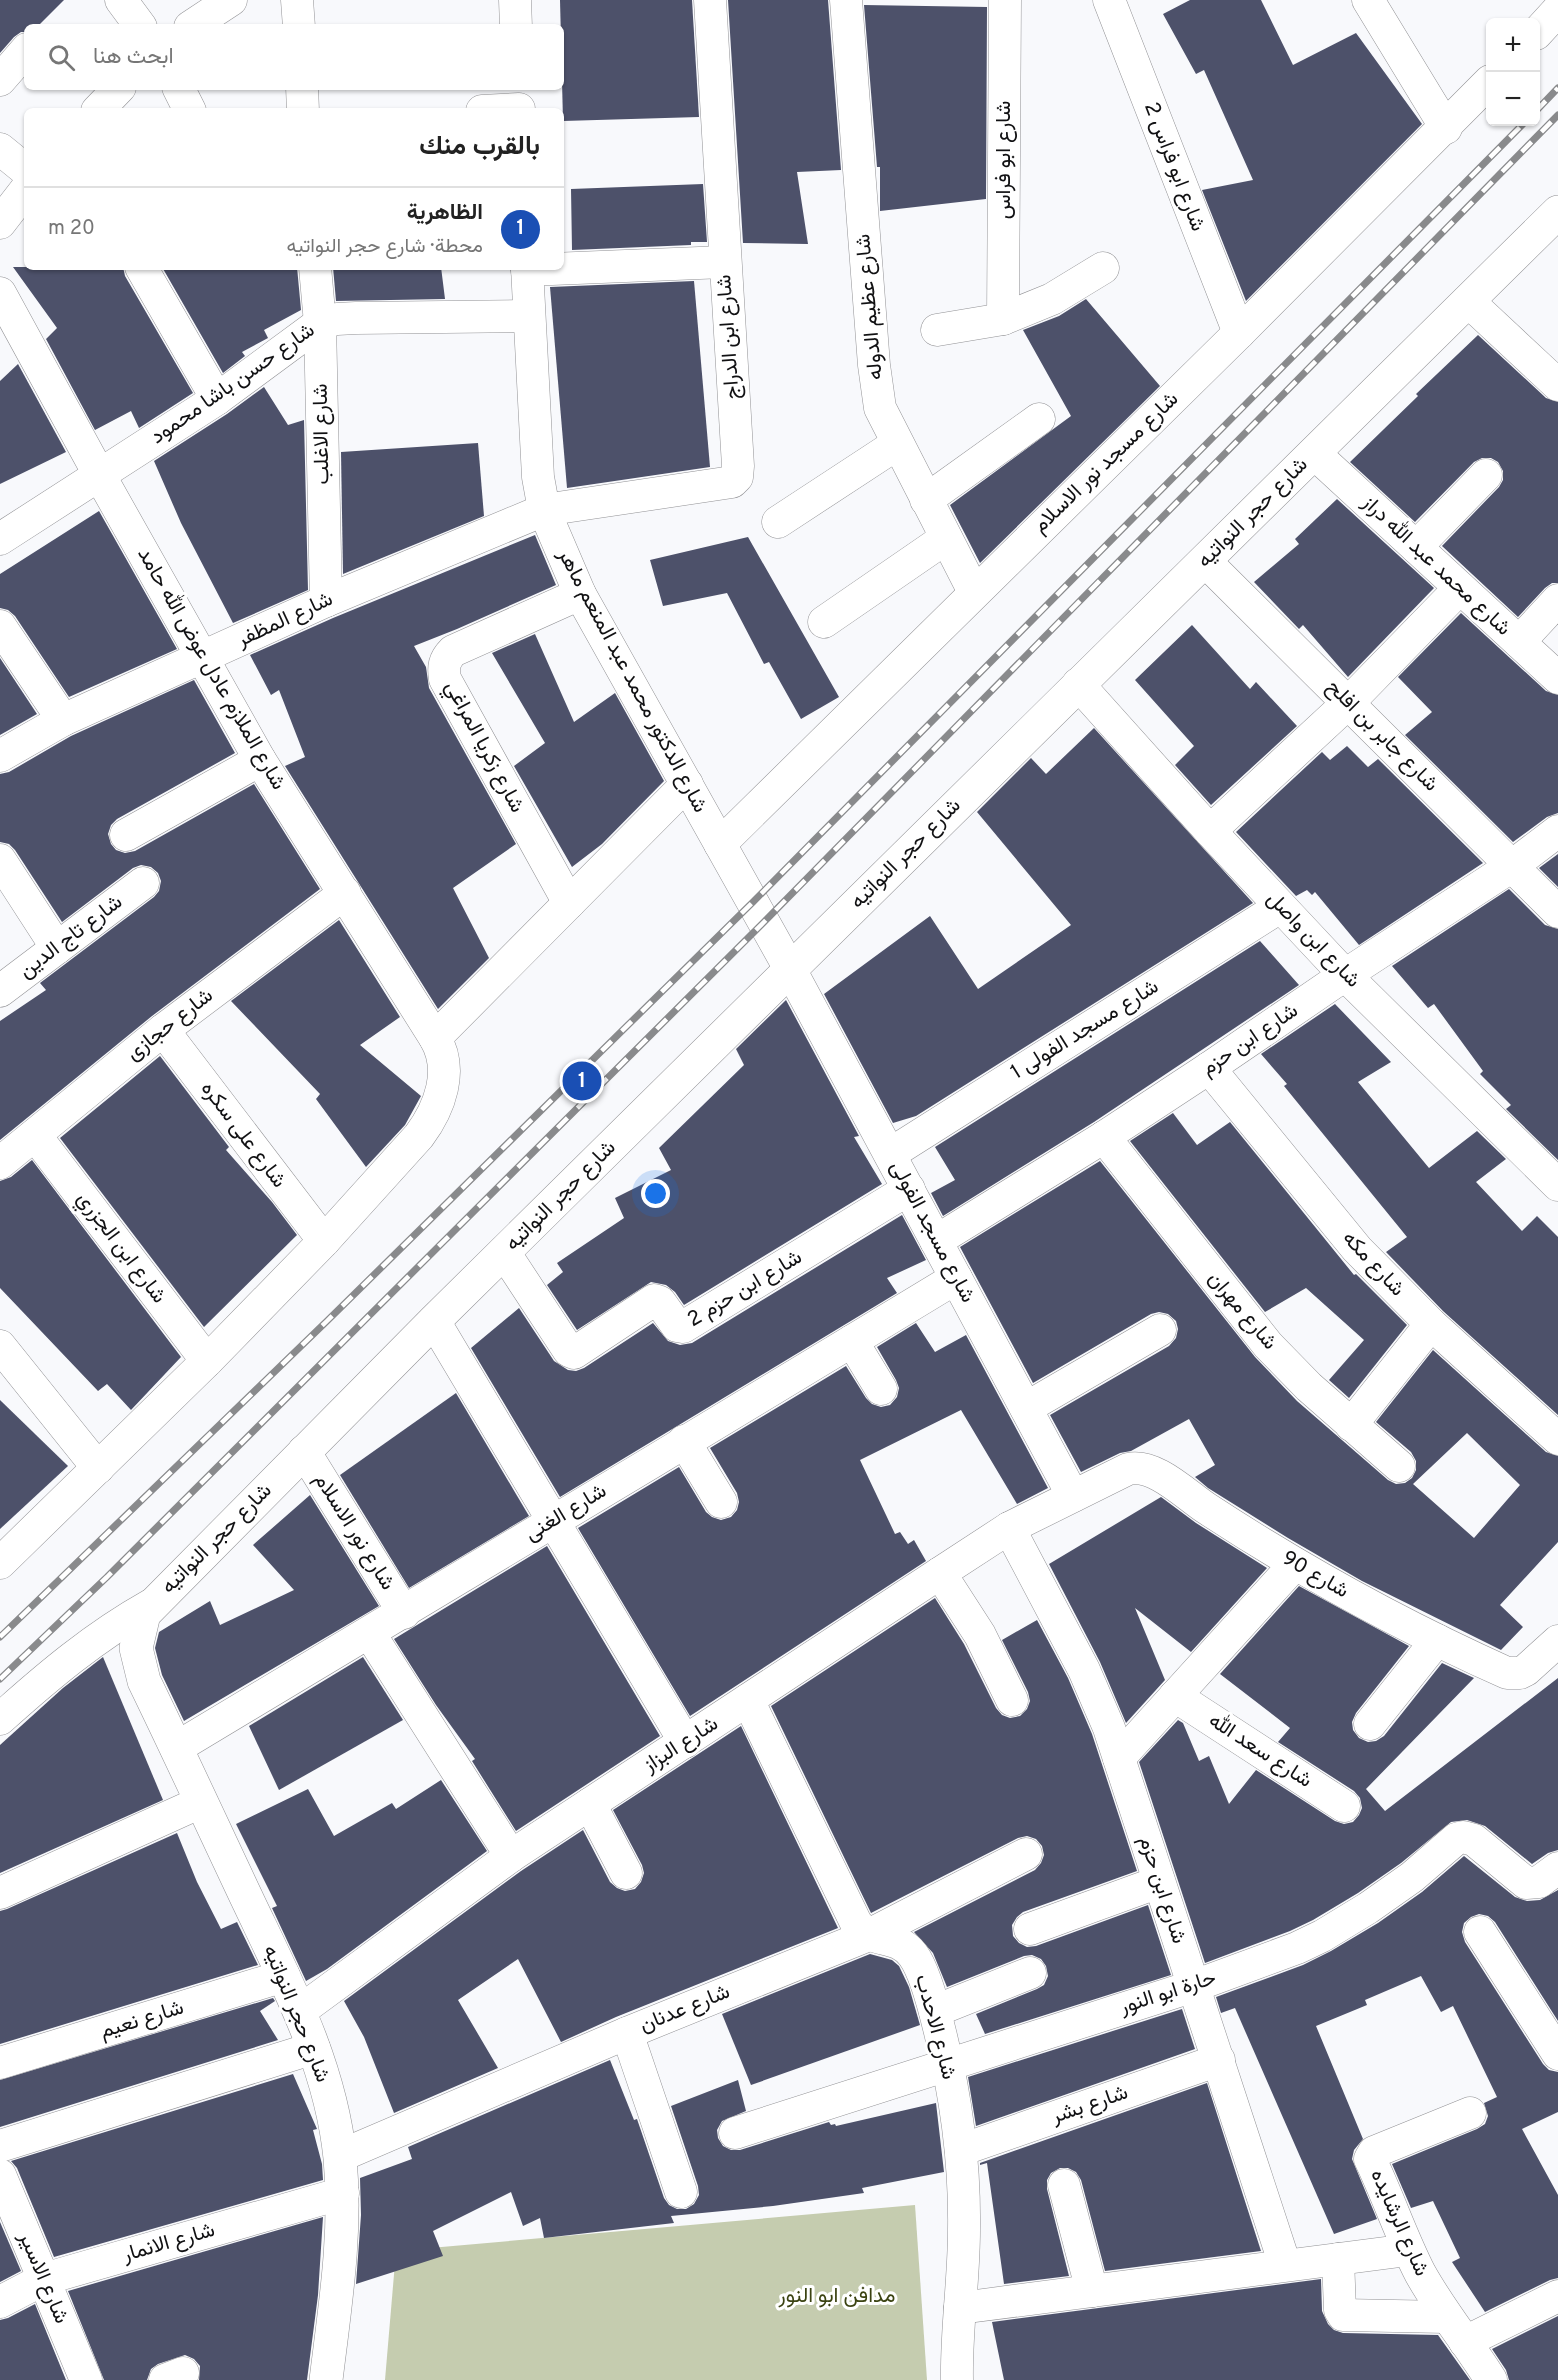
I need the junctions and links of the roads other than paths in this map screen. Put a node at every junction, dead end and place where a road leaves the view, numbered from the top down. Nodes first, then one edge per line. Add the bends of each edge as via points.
1 (121, 0) edge
2 (231, 0) edge
3 (297, 0) edge
4 (515, 0) edge
5 (710, 0) edge
6 (846, 0) edge
7 (1005, 0) edge
8 (1109, 0) edge
9 (1368, 0) edge
10 (1558, 10) edge
11 (139, 24) edge
12 (194, 24) edge
13 (299, 24) edge
14 (516, 24) edge
15 (1540, 30) edge
16 (24, 52) edge
17 (0, 80) edge
18 (1486, 86) edge
19 (117, 90) edge
20 (180, 90) edge
21 (302, 90) edge
22 (519, 102) edge
23 (100, 108) edge
24 (188, 108) edge
25 (303, 108) edge
26 (494, 108) edge
27 (1446, 128) junction
28 (0, 149) edge
29 (24, 169) edge
30 (24, 192) edge
31 (1558, 213) edge
32 (0, 223) edge
33 (724, 262) junction
34 (1103, 267) dead end
35 (564, 268) edge
36 (143, 270) edge
37 (315, 270) edge
38 (527, 270) edge
39 (0, 293) edge
40 (1468, 301) junction
41 (529, 316) junction
42 (1003, 319) junction
43 (320, 323) junction
44 (937, 330) dead end
45 (1239, 333) junction
46 (1558, 385) edge
47 (217, 399) junction
48 (1039, 419) dead end
49 (897, 444) junction
50 (1314, 453) junction
51 (1486, 475) dead end
52 (100, 476) junction
53 (926, 500) junction
54 (544, 510) junction
55 (778, 522) dead end
56 (946, 538) junction
57 (0, 539) edge
58 (1416, 547) junction
59 (1205, 561) junction
60 (1460, 588) junction
61 (974, 592) junction
62 (580, 594) junction
63 (1558, 600) edge
64 (326, 601) junction
65 (824, 622) dead end
66 (0, 626) edge
67 (1519, 642) junction
68 (204, 658) junction
69 (1558, 678) edge
70 (1078, 684) junction
71 (1348, 703) junction
72 (63, 720) junction
73 (0, 756) edge
74 (260, 760) junction
75 (687, 784) junction
76 (1210, 831) junction
77 (1558, 831) edge
78 (126, 835) dead end
79 (720, 844) junction
80 (0, 860) edge
81 (1512, 866) junction
82 (143, 884) dead end
83 (345, 893) junction
84 (568, 903) junction
85 (1280, 907) junction
86 (1558, 912) edge
87 (57, 948) junction
88 (790, 969) junction
89 (1345, 975) junction
90 (0, 991) edge
91 (163, 1030) junction
92 (435, 1038) junction
93 (1209, 1068) junction
94 (35, 1135) junction
95 (1104, 1137) junction
96 (890, 1154) junction
97 (0, 1163) edge
98 (1558, 1185) edge
99 (909, 1189) junction
100 (324, 1241) junction
101 (936, 1241) junction
102 (504, 1252) junction
103 (956, 1278) junction
104 (434, 1321) junction
105 (1431, 1324) junction
106 (1160, 1330) dead end
107 (852, 1341) junction
108 (0, 1346) edge
109 (207, 1361) junction
110 (881, 1389) dead end
111 (1026, 1408) junction
112 (1351, 1425) junction
113 (1558, 1439) edge
114 (684, 1441) junction
115 (304, 1451) junction
116 (1399, 1466) dead end
117 (98, 1468) junction
118 (1073, 1496) junction
119 (721, 1502) dead end
120 (553, 1521) junction
121 (1009, 1528) junction
122 (0, 1563) edge
123 (1295, 1564) junction
124 (940, 1574) junction
125 (151, 1605) junction
126 (404, 1613) junction
127 (370, 1634) junction
128 (1437, 1640) junction
129 (1558, 1641) edge
130 (1175, 1696) junction
131 (748, 1700) junction
132 (1012, 1700) dead end
133 (0, 1719) edge
134 (1370, 1724) dead end
135 (684, 1742) junction
136 (176, 1748) junction
137 (1119, 1758) junction
138 (201, 1802) junction
139 (590, 1804) junction
140 (1344, 1806) dead end
141 (1026, 1854) dead end
142 (511, 1856) junction
143 (1558, 1868) edge
144 (626, 1872) dead end
145 (1159, 1882) junction
146 (0, 1893) edge
147 (1030, 1929) dead end
148 (1480, 1932) dead end
149 (869, 1935) junction
150 (1030, 1973) dead end
151 (284, 1976) junction
152 (1194, 1986) junction
153 (300, 2012) junction
154 (935, 2012) junction
155 (627, 2033) junction
156 (314, 2049) junction
157 (1558, 2054) edge
158 (1219, 2060) junction
159 (0, 2063) edge
160 (948, 2064) junction
161 (1470, 2113) dead end
162 (735, 2133) dead end
163 (0, 2146) edge
164 (961, 2150) junction
165 (340, 2156) junction
166 (0, 2175) edge
167 (1064, 2185) dead end
168 (681, 2192) dead end
169 (343, 2193) junction
170 (1408, 2250) junction
171 (1338, 2259) junction
172 (1285, 2265) junction
173 (44, 2279) junction
174 (1092, 2291) junction
175 (1558, 2296) edge
176 (0, 2302) edge
177 (960, 2308) junction
178 (1446, 2317) junction
179 (1465, 2342) junction
180 (86, 2380) edge
181 (326, 2380) edge
182 (957, 2380) edge
183 (1491, 2380) edge

1 - 11 street
2 - 12 street
3 - 13 street
4 - 14 street
5 - 33 street, شارع ابن الدراج
6 - 49 street, شارع عظيم الدوله via 874,365 880,408
7 - 42 street, شارع ابو فراس
8 - 45 street, شارع ابو فراس 2
9 - 27 street
10 - 15 street
16 - 17 street
18 - 27 street, شارع مسجد نور الاسلام
19 - 23 street
20 - 24 street
21 - 25 street
22 - 26 street
27 - 45 street, شارع مسجد نور الاسلام
28 - 29 street
30 - 32 street
31 - 40 street, شارع حجر النواتيه
33 - 35 street
33 - 54 street, شارع ابن الدراج via 737,477 732,482
34 - 42 street via 1052,299
36 - 47 street
37 - 43 street, شارع الاغلب
38 - 41 street, شارع الدكتور محمد عبد المنعم ماهر
39 - 52 street, شارع الملازم عادل عوض الله حامد
40 - 46 street
40 - 50 street, شارع حجر النواتيه
41 - 43 street, شارع حسن باشا محمود via 337,319
41 - 54 street, شارع الدكتور محمد عبد المنعم ماهر via 535,442
42 - 44 street
43 - 47 street, شارع حسن باشا محمود
43 - 64 street, شارع الاغلب
45 - 61 street, شارع مسجد نور الاسلام
47 - 52 street, شارع حسن باشا محمود
48 - 53 street
49 - 53 street, شارع عظيم الدوله
49 - 55 street
50 - 58 street, شارع محمد عبد الله دراز
50 - 59 street, شارع حجر النواتيه
51 - 58 street
52 - 57 street, شارع حسن باشا محمود
52 - 68 street, شارع الملازم عادل عوض الله حامد
53 - 56 street, شارع عظيم الدوله
54 - 62 street, شارع الدكتور محمد عبد المنعم ماهر
54 - 64 street, شارع المظفر
56 - 61 street, شارع عظيم الدوله
56 - 65 street
58 - 60 street, شارع محمد عبد الله دراز
59 - 70 street, شارع حجر النواتيه
59 - 71 street, شارع جابر بن افلح
60 - 67 street, شارع محمد عبد الله دراز
60 - 71 street
61 - 79 street, شارع مسجد نور الاسلام
62 - 75 street, شارع الدكتور محمد عبد المنعم ماهر
62 - 84 street, شارع زكريا المراغي via 453,651 443,671
63 - 67 street
64 - 68 street, شارع المظفر
66 - 72 street
67 - 69 street, شارع محمد عبد الله دراز
68 - 72 street, شارع المظفر
68 - 74 street, شارع الملازم عادل عوض الله حامد
70 - 76 street, شارع ابن واصل
70 - 88 street, شارع حجر النواتيه
71 - 76 street
71 - 81 street, شارع جابر بن افلح
72 - 73 street, شارع المظفر
74 - 78 street
74 - 83 street, شارع الملازم عادل عوض الله حامد
75 - 79 street, شارع الدكتور محمد عبد المنعم ماهر
75 - 84 street
76 - 85 street, شارع ابن واصل
77 - 81 street, شارع ابن حزم
79 - 88 street, شارع الدكتور محمد عبد المنعم ماهر
80 - 87 street
81 - 86 street, شارع جابر بن افلح
81 - 89 street, شارع ابن حزم
82 - 87 street, شارع تاج الدين
83 - 91 street, شارع حجازى
83 - 92 street, شارع الملازم عادل عوض الله حامد
84 - 92 street
85 - 89 street, شارع ابن واصل
85 - 96 street, شارع مسجد الفولى 1
87 - 90 street, شارع تاج الدين
88 - 96 street, شارع مسجد الفولى
88 - 102 street, شارع حجر النواتيه
89 - 93 street, شارع ابن حزم
89 - 98 street, شارع ابن واصل
91 - 94 street, شارع حجازى
91 - 100 street, شارع على سكره
92 - 100 street, شارع الملازم عادل عوض الله حامد via 445,1061 444,1075 427,1125
93 - 95 street, شارع ابن حزم
93 - 105 street, شارع مكه via 1357,1249
94 - 97 street, شارع حجازى
94 - 109 street, شارع ابن الجزري
95 - 101 street, شارع ابن حزم
95 - 112 street, شارع مهران via 1255,1329
96 - 99 street, شارع مسجد الفولى
99 - 101 street, شارع مسجد الفولى
99 - 102 street, شارع ابن حزم 2 via 683,1327 676,1326 660,1302 654,1300 574,1353 568,1351
100 - 109 street, شارع الملازم عادل عوض الله حامد
101 - 103 street, شارع مسجد الفولى
102 - 104 street, شارع حجر النواتيه
103 - 107 street, شارع الغنى
103 - 111 street, شارع مسجد الفولى
104 - 115 street, شارع حجر النواتيه
104 - 120 street
105 - 112 street
105 - 113 street, شارع مكه
106 - 111 street
107 - 110 street
107 - 114 street, شارع الغنى
108 - 117 street
109 - 117 street, شارع الملازم عادل عوض الله حامد
111 - 118 street, شارع مسجد الفولى
112 - 116 street, شارع مهران
114 - 119 street
114 - 120 street, شارع الغنى
115 - 125 street, شارع حجر النواتيه
115 - 126 street, شارع نور الاسلام
117 - 122 street, شارع الملازم عادل عوض الله حامد
118 - 121 street, شارع البزاز
118 - 123 street, شارع 90 via 1128,1469 1152,1470
120 - 126 street, شارع الغنى
120 - 135 street
121 - 124 street, شارع البزاز
121 - 137 street, شارع ابن حزم via 1084,1670
123 - 128 street, شارع 90
123 - 130 street
124 - 131 street, شارع البزاز
124 - 132 street via 980,1635
125 - 133 street via 69,1658
125 - 136 street, شارع حجر النواتيه via 140,1625 136,1648 144,1681
126 - 127 street, شارع الغنى
127 - 136 street, شارع الغنى
127 - 142 street
128 - 129 street, شارع 90 via 1513,1674 1526,1670
128 - 134 street
130 - 137 street
130 - 140 street, شارع سعد الله
131 - 135 street, شارع البزاز
131 - 149 street via 853,1917
135 - 139 street, شارع البزاز
136 - 138 street, شارع حجر النواتيه
137 - 145 street, شارع ابن حزم
138 - 146 street
138 - 151 street, شارع حجر النواتيه
139 - 142 street, شارع البزاز
139 - 144 street
141 - 149 street, شارع عدنان
142 - 153 street, شارع البزاز
143 - 152 street, حارة ابو النور via 1539,1882 1526,1883 1474,1840 1456,1839 1391,1893 1322,1936
145 - 147 street
145 - 152 street, شارع ابن حزم
148 - 157 street
149 - 154 street, شارع الاحدب via 902,1944 913,1954
149 - 155 street, شارع عدنان
150 - 154 street
151 - 153 street, شارع حجر النواتيه
151 - 159 street, شارع نعيم
152 - 158 street, شارع ابن حزم
152 - 160 street, حارة ابو النور
153 - 156 street, شارع حجر النواتيه
154 - 160 street, شارع الاحدب
155 - 165 street, شارع عدنان
155 - 168 street
156 - 163 street
156 - 165 street, شارع حجر النواتيه via 326,2082
158 - 164 street, شارع بشر
158 - 172 street, شارع ابن حزم
160 - 162 street, حارة ابو النور
160 - 164 street, شارع الاحدب
161 - 170 street, شارع الرشايده via 1371,2155
164 - 177 street, شارع الاحدب via 964,2230
165 - 169 street, شارع حجر النواتيه
166 - 173 street, شارع الاسير
167 - 174 street
169 - 173 street, شارع الانمار
169 - 181 street, شارع حجر النواتيه via 340,2264
170 - 171 street
170 - 178 street, شارع الرشايده
171 - 172 street
171 - 178 street via 1343,2315
172 - 174 street
173 - 176 street, شارع الانمار
173 - 180 street, شارع الاسير
174 - 177 street
175 - 179 street
177 - 182 street, شارع الاحدب
178 - 179 street, شارع الرشايده
179 - 183 street, شارع الرشايده

